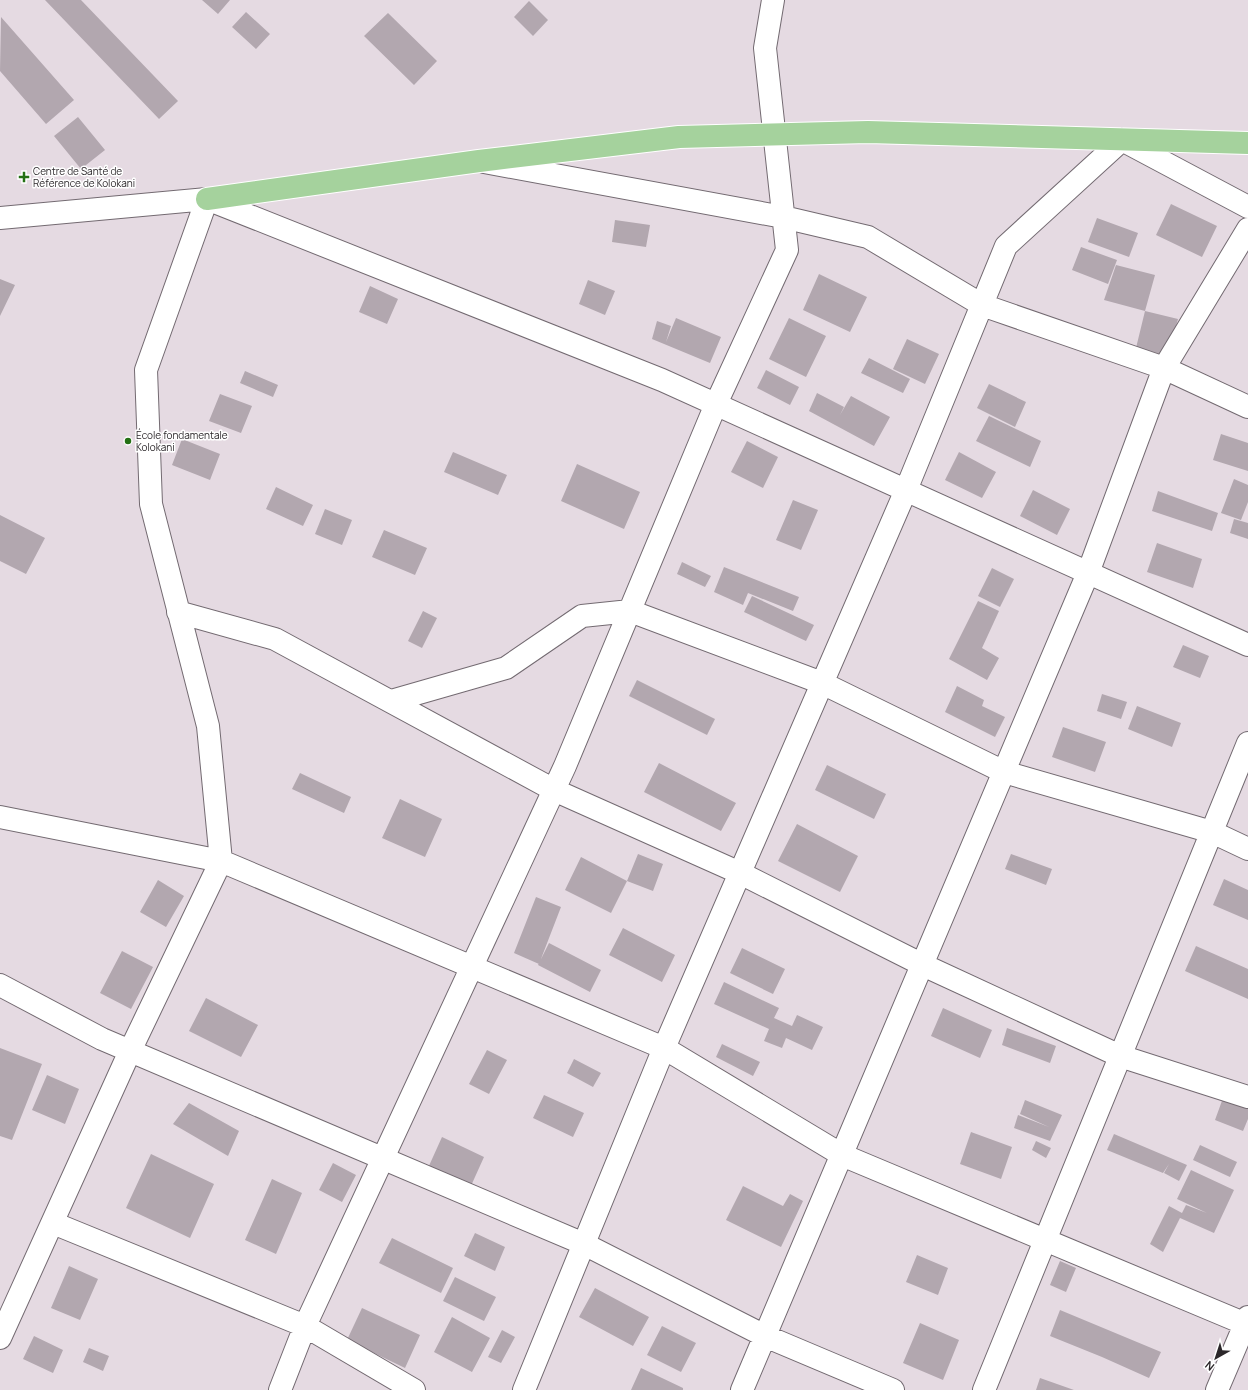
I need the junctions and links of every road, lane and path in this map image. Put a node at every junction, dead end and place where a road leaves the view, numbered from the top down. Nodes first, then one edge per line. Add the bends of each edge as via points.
1 (773, 0) edge
2 (774, 136) junction
3 (1122, 140) junction
4 (1248, 143) edge
5 (479, 161) junction
6 (207, 199) junction
7 (1248, 207) edge
8 (783, 217) junction
9 (0, 218) edge
10 (1248, 229) edge
11 (982, 304) junction
12 (1164, 368) junction
13 (716, 404) junction
14 (1248, 407) edge
15 (906, 490) junction
16 (1088, 573) junction
17 (630, 611) junction
18 (178, 612) junction
19 (1248, 645) edge
20 (822, 683) junction
21 (391, 701) junction
22 (1248, 743) edge
23 (1004, 772) junction
24 (554, 790) junction
25 (0, 817) edge
26 (1212, 832) junction
27 (1248, 849) edge
28 (220, 861) junction
29 (740, 873) junction
30 (923, 965) junction
31 (472, 968) junction
32 (0, 985) edge
33 (664, 1048) junction
34 (130, 1051) junction
35 (1120, 1056) junction
36 (1248, 1096) edge
37 (842, 1155) junction
38 (383, 1158) junction
39 (52, 1223) junction
40 (1045, 1240) junction
41 (584, 1244) junction
42 (1247, 1322) edge
43 (305, 1326) junction
44 (765, 1336) junction
45 (0, 1338) edge
46 (280, 1390) edge
47 (414, 1390) edge
48 (524, 1390) edge
49 (742, 1390) edge
50 (893, 1390) edge
51 (984, 1390) edge
52 (1217, 1390) edge

1 - 2 street via 765,48
2 - 3 main road via 868,132
2 - 5 main road via 679,137
2 - 8 street
3 - 4 main road
3 - 7 street
3 - 11 street via 1006,246
5 - 6 main road
5 - 8 street
6 - 9 street
6 - 13 street via 662,380
6 - 18 street via 146,370 150,504
8 - 11 street via 868,237
8 - 13 street via 787,250
10 - 12 street
11 - 12 street
11 - 15 street
12 - 14 street
12 - 16 street
13 - 15 street
13 - 17 street
15 - 16 street
15 - 20 street
16 - 19 street
16 - 23 street
17 - 20 street
17 - 21 street via 582,616 506,668
17 - 24 street
18 - 21 street via 275,639
18 - 28 street via 208,726
20 - 23 street
20 - 29 street
21 - 24 street
22 - 26 street
23 - 26 street
23 - 30 street
24 - 29 street
24 - 31 street
25 - 28 street
26 - 27 street
26 - 35 street
28 - 31 street
28 - 34 street
29 - 30 street
29 - 33 street
30 - 35 street
30 - 37 street
31 - 33 street
31 - 38 street
32 - 34 street
33 - 37 street
33 - 41 street
34 - 38 street
34 - 39 street
35 - 36 street
35 - 40 street
37 - 40 street
37 - 44 street
38 - 41 street
38 - 43 street
39 - 43 street
39 - 45 street
40 - 42 street
40 - 51 street
41 - 44 street
41 - 48 street
42 - 52 street
43 - 46 street
43 - 47 street
44 - 49 street
44 - 50 street

